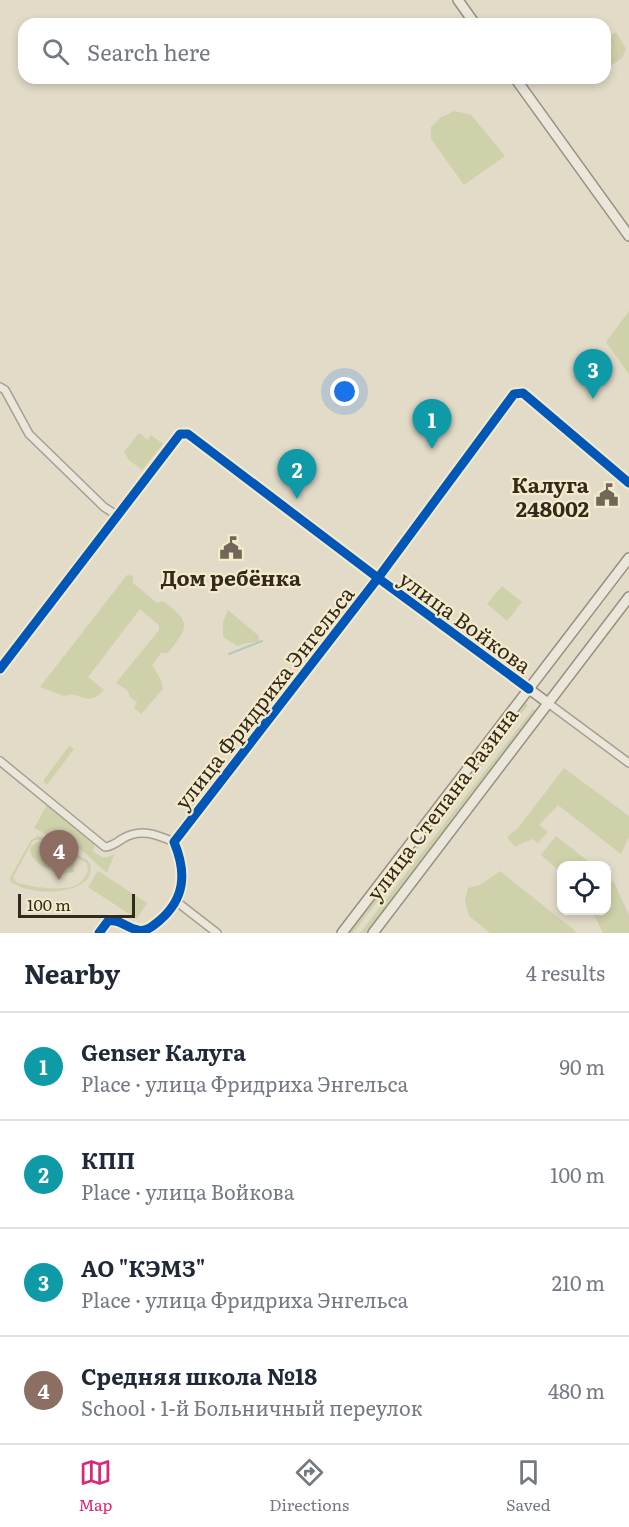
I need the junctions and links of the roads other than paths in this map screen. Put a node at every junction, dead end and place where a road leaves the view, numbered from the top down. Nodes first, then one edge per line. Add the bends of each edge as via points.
1 (458, 0) edge
2 (472, 18) edge
3 (518, 84) edge
4 (629, 236) edge
5 (0, 387) edge
6 (629, 483) edge
7 (118, 516) junction
8 (629, 558) edge
9 (378, 578) junction
10 (629, 597) edge
11 (0, 669) edge
12 (529, 689) junction
13 (548, 703) junction
14 (0, 761) edge
15 (629, 763) edge
16 (174, 842) junction
17 (177, 902) junction
18 (99, 933) edge
19 (216, 933) edge
20 (342, 933) edge
21 (373, 933) edge

1 - 2 main road
3 - 4 main road
5 - 7 street via 29,434
6 - 9 street, улица Фридриха Энгельса via 523,393 514,394
7 - 9 street, улица Войкова via 180,434 188,434
7 - 11 street
8 - 12 main road, улица Степана Разина
9 - 12 street, улица Войкова
9 - 16 street, улица Фридриха Энгельса
10 - 13 main road, улица Степана Разина
12 - 13 main road
12 - 20 main road, улица Степана Разина
13 - 15 street
13 - 21 main road, улица Степана Разина
14 - 16 street via 105,847 138,832
16 - 17 street, улица Фридриха Энгельса via 181,860
17 - 18 street via 149,929 138,930 116,920 108,921
17 - 19 street

